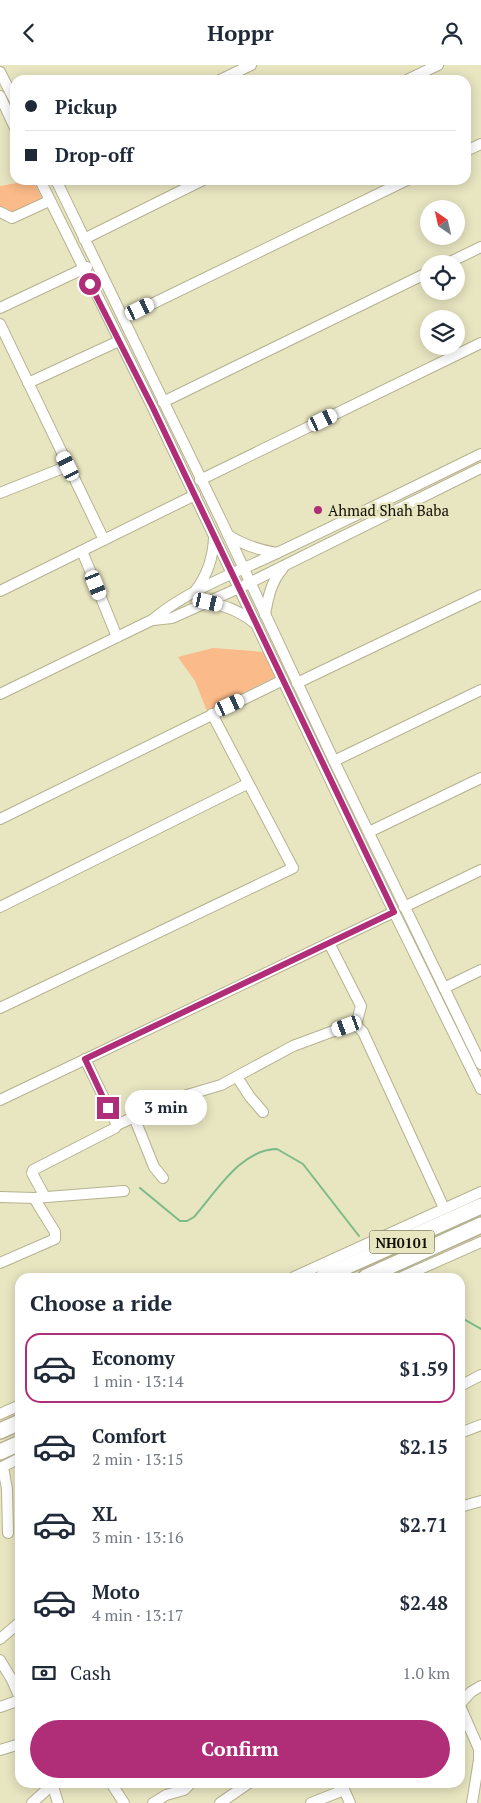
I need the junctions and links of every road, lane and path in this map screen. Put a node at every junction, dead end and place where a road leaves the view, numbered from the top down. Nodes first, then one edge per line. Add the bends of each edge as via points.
1 (251, 65) edge
2 (438, 65) edge
3 (0, 72) edge
4 (230, 75) edge
5 (417, 75) edge
6 (10, 91) edge
7 (0, 97) edge
8 (10, 118) edge
9 (42, 185) edge
10 (58, 185) edge
11 (193, 185) edge
12 (397, 185) edge
13 (49, 201) junction
14 (0, 212) edge
15 (84, 239) junction
16 (481, 247) edge
17 (465, 255) edge
18 (96, 263) junction
19 (83, 270) junction
20 (420, 276) edge
21 (109, 291) junction
22 (97, 298) junction
23 (0, 309) edge
24 (123, 318) junction
25 (0, 324) edge
26 (119, 341) junction
27 (481, 343) edge
28 (28, 383) junction
29 (163, 402) junction
30 (481, 454) edge
31 (68, 466) junction
32 (481, 468) edge
33 (200, 480) junction
34 (0, 493) edge
35 (195, 495) junction
36 (214, 535) junction
37 (228, 535) junction
38 (104, 540) junction
39 (82, 551) junction
40 (277, 553) junction
41 (285, 566) junction
42 (243, 569) junction
43 (232, 574) junction
44 (250, 583) junction
45 (239, 588) junction
46 (0, 591) edge
47 (194, 592) junction
48 (481, 595) edge
49 (208, 602) junction
50 (265, 615) junction
51 (152, 620) junction
52 (256, 624) junction
53 (117, 637) junction
54 (283, 681) junction
55 (297, 683) junction
56 (481, 690) edge
57 (0, 694) edge
58 (212, 714) junction
59 (334, 761) junction
60 (481, 778) edge
61 (247, 784) junction
62 (0, 819) edge
63 (369, 833) junction
64 (378, 852) junction
65 (367, 857) junction
66 (481, 870) edge
67 (0, 907) edge
68 (404, 907) junction
69 (394, 912) junction
70 (329, 943) junction
71 (433, 966) junction
72 (481, 970) edge
73 (423, 971) junction
74 (444, 988) junction
75 (0, 1008) edge
76 (356, 1025) junction
77 (85, 1059) junction
78 (481, 1064) edge
79 (237, 1077) junction
80 (481, 1089) edge
81 (0, 1100) edge
82 (263, 1112) dead end
83 (134, 1117) junction
84 (117, 1125) junction
85 (163, 1178) dead end
86 (124, 1191) dead end
87 (481, 1191) edge
88 (0, 1197) edge
89 (45, 1197) junction
90 (34, 1198) junction
91 (481, 1206) edge
92 (444, 1208) junction
93 (481, 1225) edge
94 (481, 1243) edge
95 (0, 1263) edge
96 (303, 1273) edge
97 (332, 1273) edge
98 (375, 1273) edge
99 (411, 1273) edge
100 (481, 1375) edge
101 (465, 1383) edge
102 (15, 1407) edge
103 (0, 1414) edge
104 (15, 1424) edge
105 (481, 1425) edge
106 (0, 1431) edge
107 (465, 1431) edge
108 (15, 1448) edge
109 (15, 1459) edge
110 (1, 1462) edge
111 (481, 1501) edge
112 (465, 1506) edge
113 (8, 1533) dead end
114 (15, 1626) edge
115 (0, 1638) edge
116 (0, 1660) edge
117 (15, 1678) edge
118 (481, 1686) edge
119 (465, 1699) edge
120 (15, 1701) edge
121 (0, 1707) edge
122 (465, 1717) edge
123 (15, 1746) edge
124 (0, 1750) edge
125 (48, 1788) edge
126 (53, 1788) edge
127 (114, 1788) edge
128 (186, 1788) edge
129 (242, 1788) edge
130 (338, 1788) edge
131 (343, 1788) edge
132 (32, 1803) edge
133 (58, 1803) edge
134 (124, 1803) edge
135 (153, 1803) edge
136 (220, 1803) edge
137 (311, 1803) edge
138 (350, 1803) edge
139 (472, 1803) edge

1 - 4 street
2 - 5 street
3 - 6 street
7 - 8 street
9 - 13 street
10 - 15 street
11 - 15 street
12 - 24 street
13 - 14 street via 12,218
13 - 19 street
15 - 18 street
16 - 17 street
18 - 19 street
18 - 21 street
19 - 22 street
19 - 23 street
20 - 29 street
21 - 22 street
21 - 24 street
22 - 26 street
24 - 29 street
25 - 28 street
26 - 28 street
26 - 35 street
27 - 33 street
28 - 31 street
29 - 33 street
30 - 40 street
31 - 34 street
31 - 38 street
32 - 41 street
33 - 37 street
35 - 36 street
35 - 38 street
36 - 43 street
36 - 47 street via 210,565
37 - 40 street via 241,543
37 - 42 street
38 - 39 street
39 - 46 street
39 - 53 street
40 - 42 street
41 - 44 street
41 - 50 street via 275,577
42 - 43 street
42 - 44 street
43 - 45 street
43 - 47 street
44 - 45 street
44 - 50 street
45 - 49 street
45 - 52 street
47 - 51 street via 171,604
48 - 55 street
49 - 51 street via 172,618
49 - 52 street via 228,606
50 - 55 street
51 - 53 street
52 - 54 street
53 - 57 street
54 - 58 street
54 - 65 street
55 - 59 street
56 - 59 street
58 - 61 street
58 - 62 street
59 - 63 street
60 - 63 street
61 - 67 street
61 - 75 street via 293,868
63 - 64 street
64 - 65 street
64 - 68 street
65 - 69 street
66 - 68 street
68 - 71 street
69 - 70 street
69 - 73 street
70 - 76 street via 361,1006
70 - 77 street
71 - 73 street
71 - 74 street
72 - 74 street
73 - 80 street
74 - 78 street
76 - 79 street via 293,1046
76 - 92 street via 363,1032
77 - 81 street
77 - 84 street
79 - 82 street
79 - 83 street via 222,1085 170,1100
83 - 84 street
83 - 85 street via 154,1167
84 - 89 street via 33,1169
86 - 89 street
87 - 92 street
88 - 90 street
89 - 90 street
90 - 95 street via 56,1232 55,1239
91 - 97 highway, NH0101
92 - 96 street
93 - 98 highway, NH0101
94 - 99 street
100 - 101 street
102 - 103 street
104 - 106 highway
105 - 107 street
108 - 110 highway
109 - 110 street
110 - 113 street via 7,1489
111 - 112 street
114 - 115 street
116 - 117 street
118 - 119 street
120 - 121 street
122 - 139 street via 479,1749
123 - 124 street
125 - 132 street
126 - 133 street
127 - 134 street
128 - 135 street
129 - 136 street
130 - 137 street
131 - 138 street

